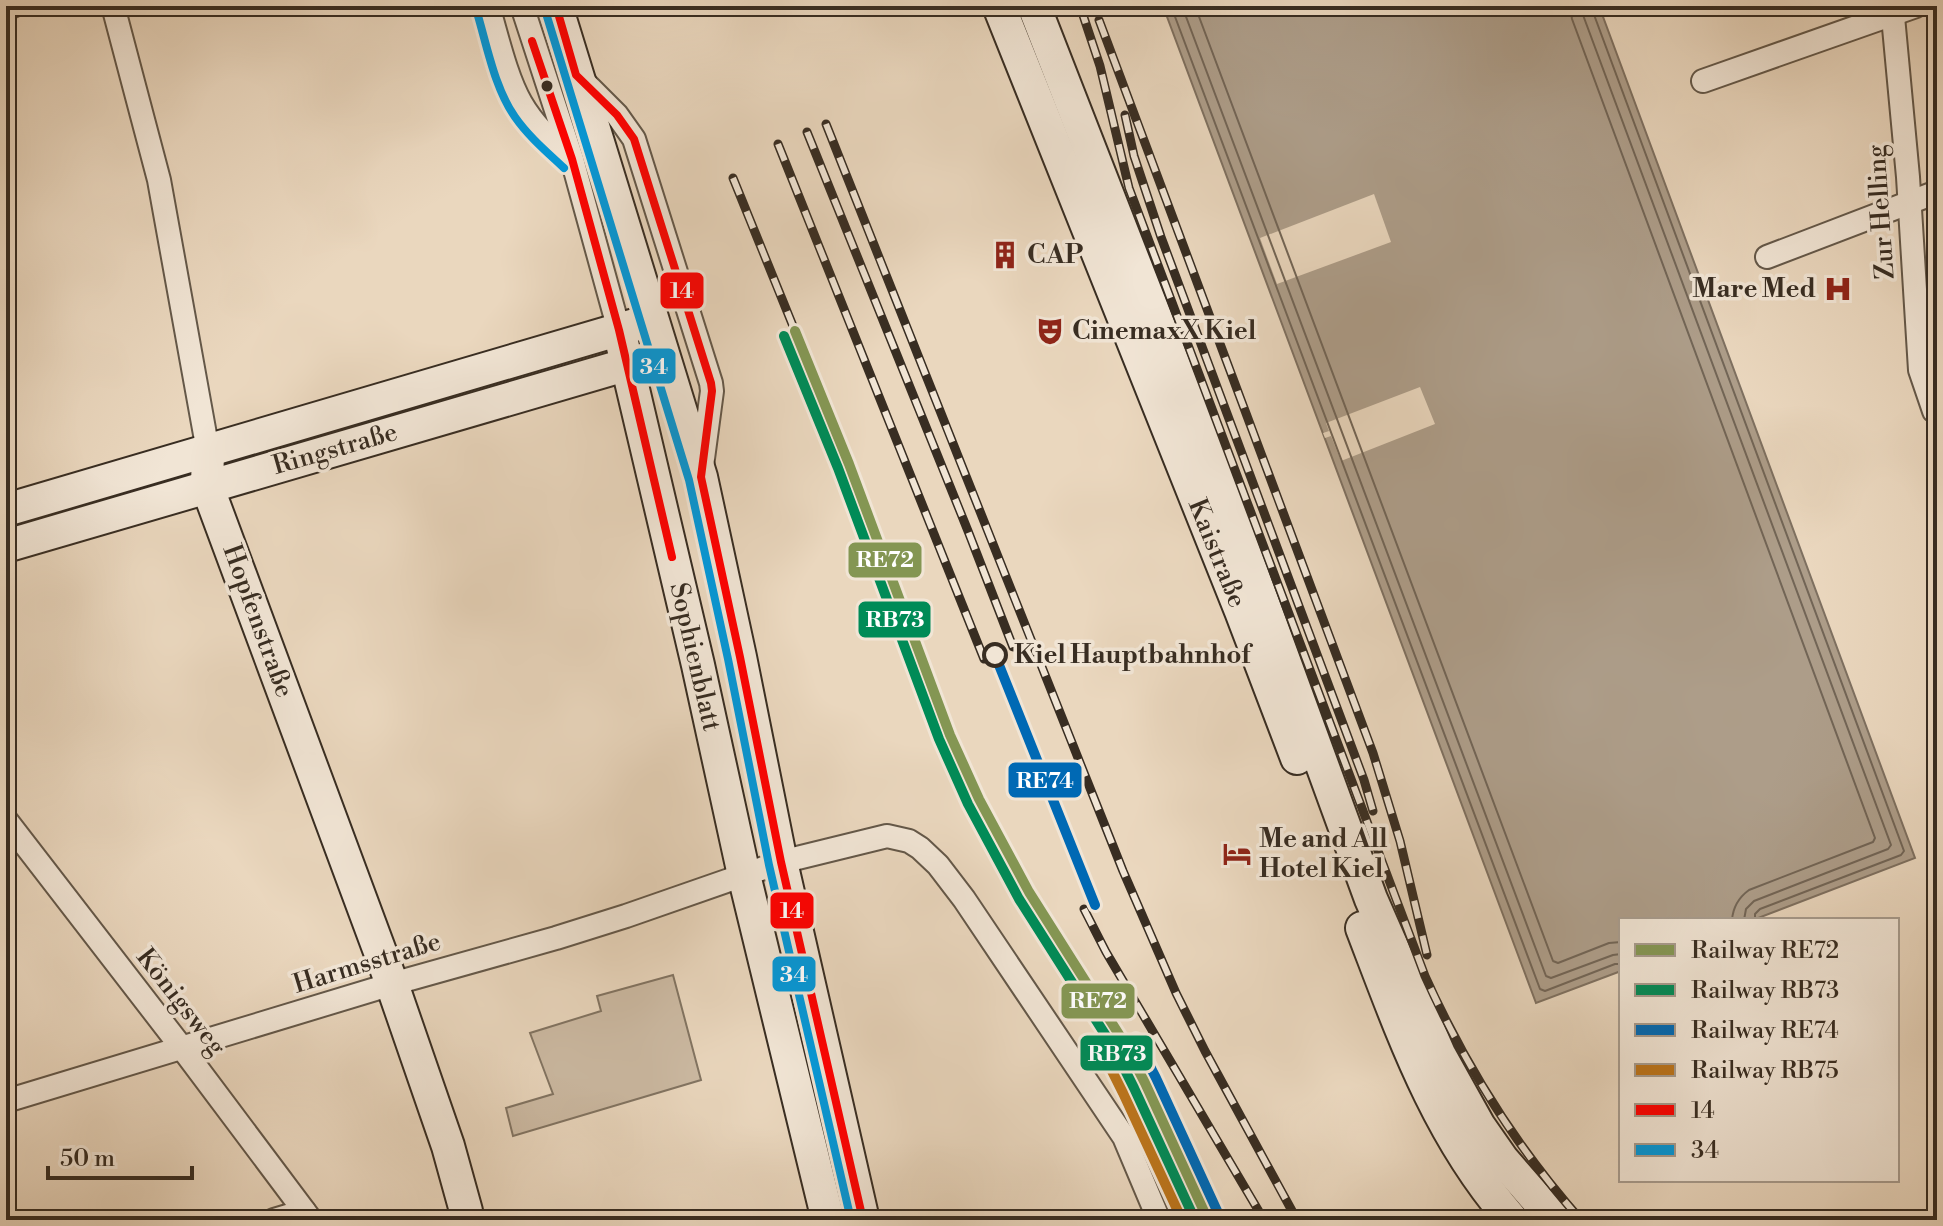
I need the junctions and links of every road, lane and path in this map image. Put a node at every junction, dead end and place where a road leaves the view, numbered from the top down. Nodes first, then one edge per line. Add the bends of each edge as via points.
1 (13, 6) edge
2 (113, 6) edge
3 (488, 6) edge
4 (522, 6) edge
5 (556, 6) edge
6 (999, 6) edge
7 (1034, 6) edge
8 (1916, 6) edge
9 (6, 8) edge
10 (1892, 10) edge
11 (576, 75) junction
12 (1703, 81) dead end
13 (572, 159) junction
14 (1937, 192) edge
15 (1908, 202) junction
16 (1767, 257) dead end
17 (652, 320) junction
18 (619, 330) junction
19 (664, 354) junction
20 (628, 364) junction
21 (1934, 411) dead end
22 (208, 451) junction
23 (701, 477) junction
24 (207, 486) junction
25 (6, 510) edge
26 (6, 546) edge
27 (6, 820) edge
28 (781, 862) junction
29 (744, 875) junction
30 (392, 984) junction
31 (182, 1048) junction
32 (6, 1101) edge
33 (307, 1215) edge
34 (274, 1220) edge
35 (466, 1220) edge
36 (828, 1220) edge
37 (863, 1220) edge
38 (1159, 1220) edge
39 (1512, 1220) edge
40 (1555, 1220) edge

1 - 9 street
2 - 22 street, Hopfenstraße via 159,180
3 - 13 street via 520,103
4 - 13 street, Sophienblatt
5 - 11 main road, Sophienblatt
6 - 39 main road, Kaistraße via 1241,611 1417,1070 1481,1183
7 - 40 main road, Kaistraße via 1206,447 1371,899 1439,1054 1479,1126
8 - 10 street
10 - 12 street
10 - 15 street, Zur Helling
11 - 17 main road, Sophienblatt
11 - 23 street via 634,139 711,387
13 - 18 street, Sophienblatt
14 - 15 street
15 - 16 street
15 - 21 street, Zur Helling via 1920,370
17 - 18 main road, Ringstraße
17 - 19 main road, Sophienblatt
18 - 20 main road, Sophienblatt
18 - 22 main road, Ringstraße
19 - 20 main road, Ringstraße
19 - 23 main road, Sophienblatt
20 - 24 main road, Ringstraße
20 - 29 main road, Sophienblatt
22 - 24 main road, Hopfenstraße
22 - 25 main road, Ringstraße
23 - 28 main road, Sophienblatt
24 - 26 main road, Ringstraße
24 - 30 main road, Hopfenstraße
27 - 31 street, Königsweg
28 - 29 street, Harmsstraße
28 - 37 main road, Sophienblatt
28 - 38 street, Harmsstraße via 887,836 909,841 938,865 1124,1137
29 - 30 street, Harmsstraße via 556,938
29 - 36 main road, Sophienblatt
30 - 31 street, Harmsstraße
30 - 35 main road, Hopfenstraße via 448,1146
31 - 32 street, Harmsstraße
31 - 33 street, Königsweg
33 - 34 street

